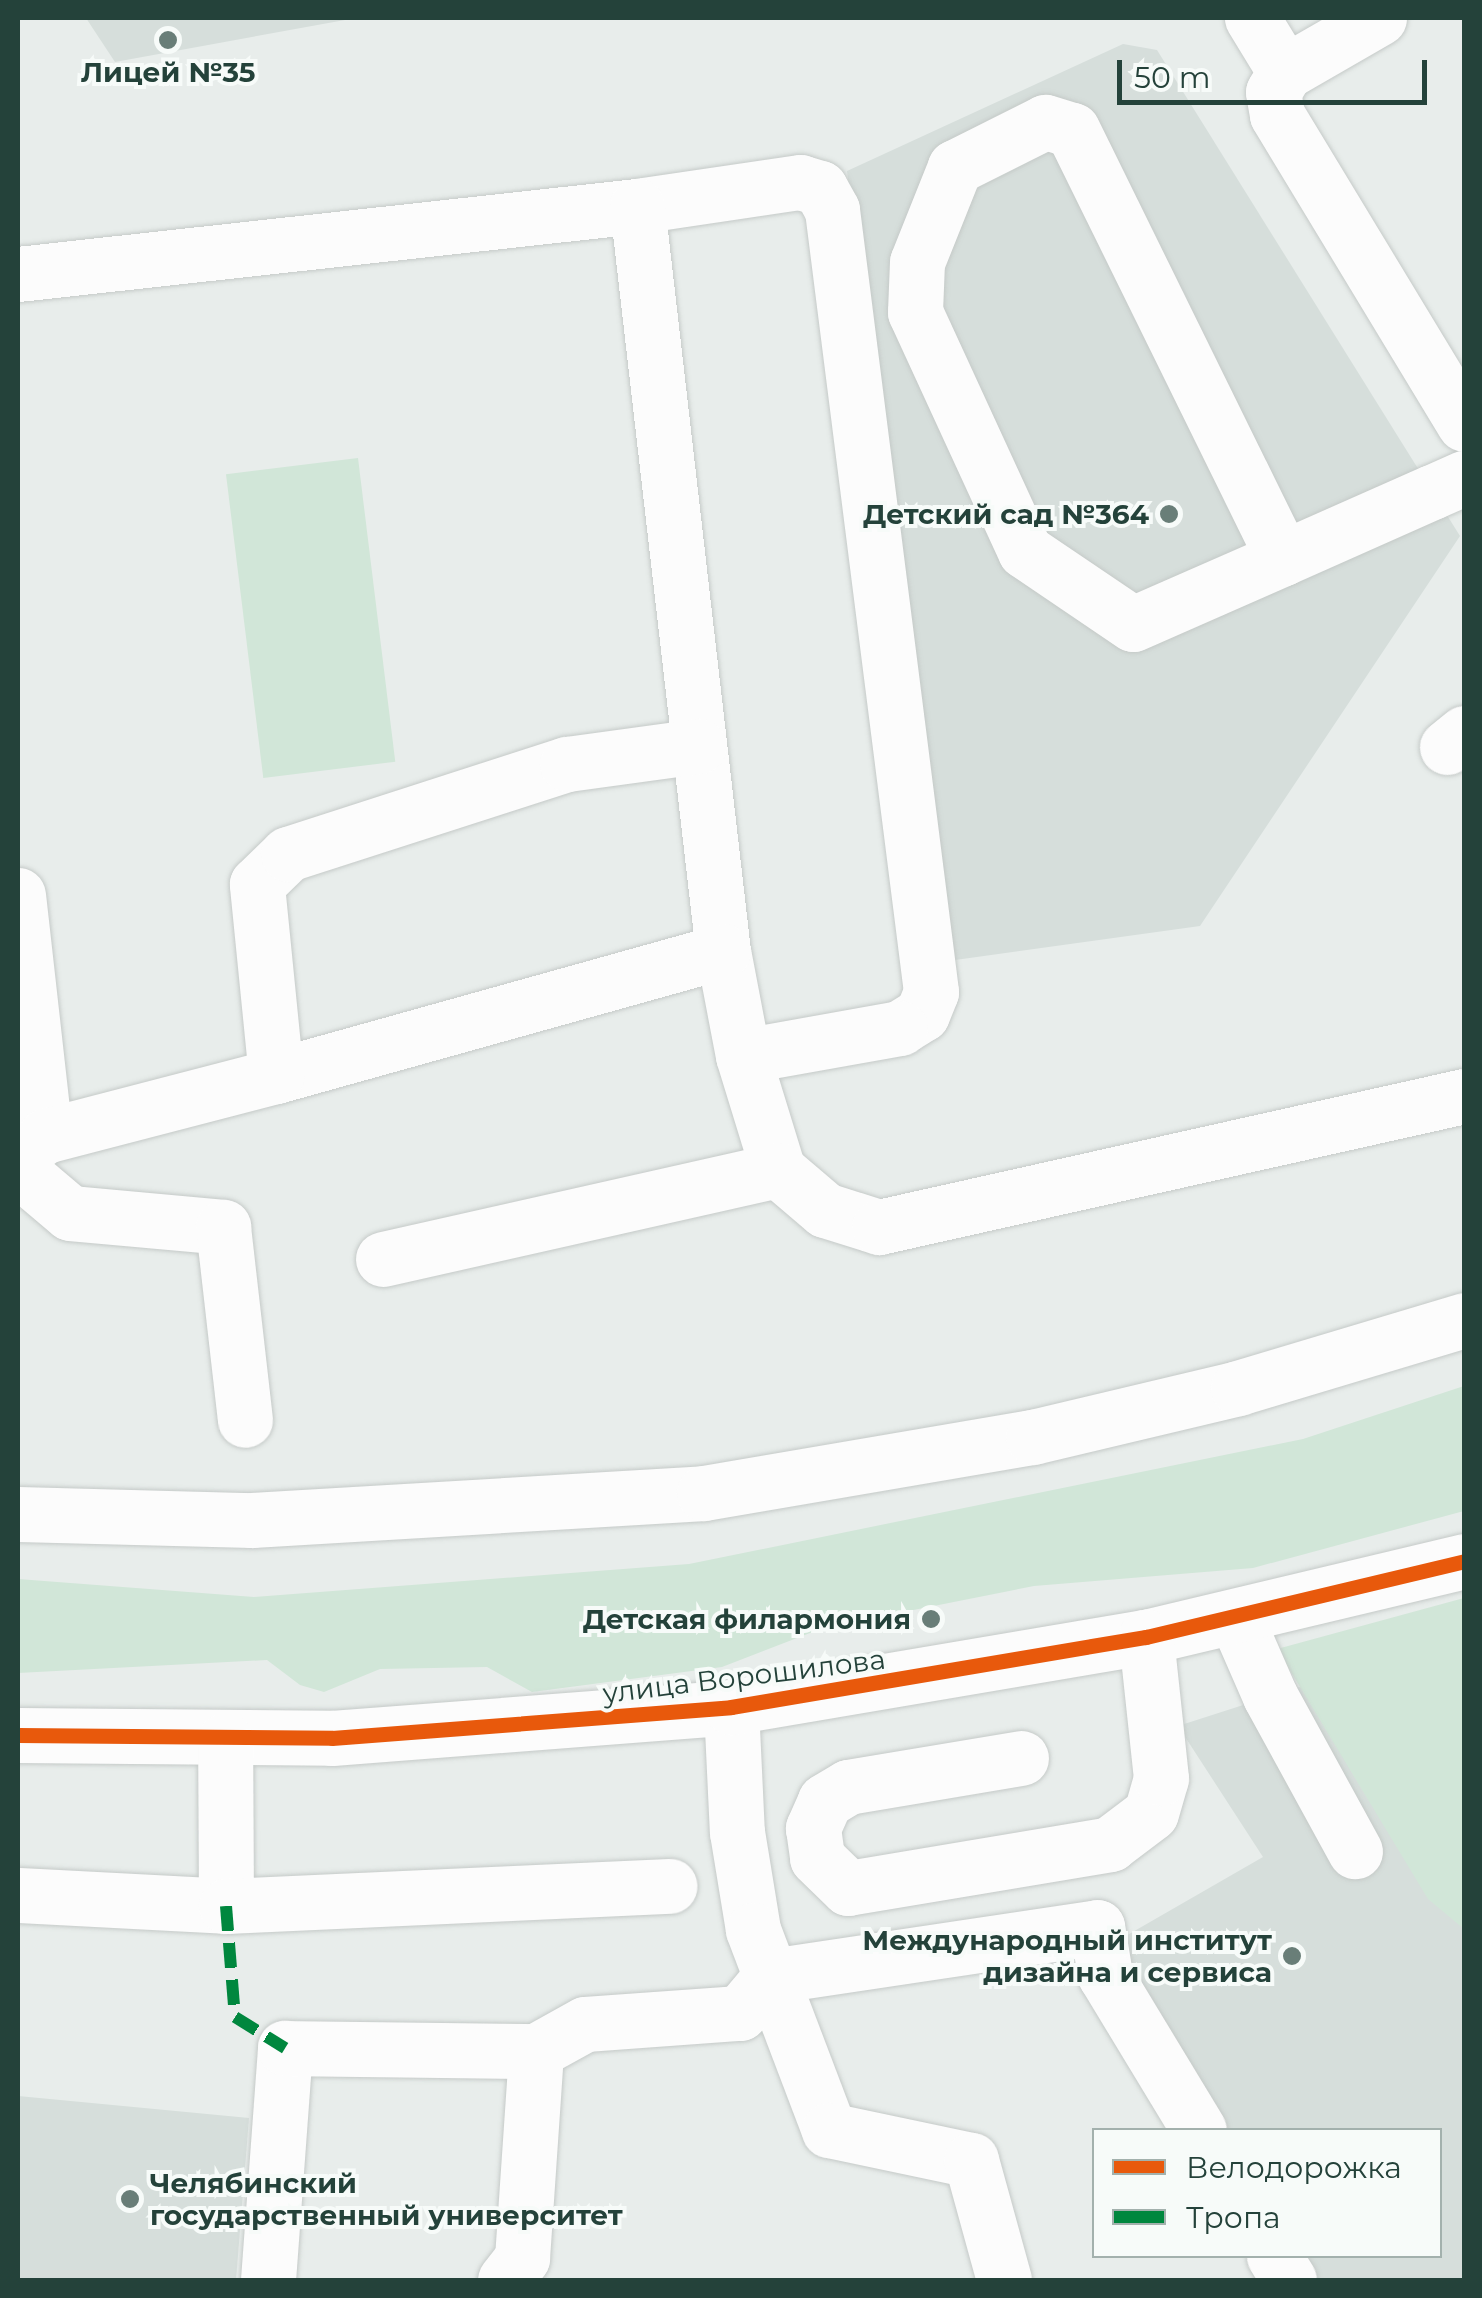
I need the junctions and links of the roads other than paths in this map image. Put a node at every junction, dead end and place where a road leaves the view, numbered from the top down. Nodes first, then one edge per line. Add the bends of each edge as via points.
1 (1252, 18) edge
2 (1379, 18) edge
3 (1285, 72) junction
4 (637, 206) junction
5 (18, 274) edge
6 (1464, 424) edge
7 (1464, 478) edge
8 (1284, 558) junction
9 (699, 746) junction
10 (18, 895) edge
11 (723, 951) junction
12 (743, 1056) junction
13 (276, 1076) junction
14 (1464, 1096) edge
15 (27, 1153) edge
16 (778, 1170) junction
17 (383, 1259) dead end
18 (1464, 1320) edge
19 (245, 1420) dead end
20 (18, 1514) edge
21 (1464, 1561) edge
22 (1236, 1618) junction
23 (1146, 1637) junction
24 (731, 1707) junction
25 (18, 1734) edge
26 (225, 1740) junction
27 (1022, 1758) dead end
28 (1355, 1852) dead end
29 (670, 1886) dead end
30 (18, 1895) edge
31 (226, 1906) junction
32 (771, 1976) junction
33 (536, 2051) junction
34 (1197, 2128) edge
35 (1275, 2258) edge
36 (268, 2280) edge
37 (505, 2280) edge
38 (1004, 2280) edge
39 (1289, 2280) edge

1 - 3 street
2 - 3 street
3 - 6 street via 1273,92 1277,116
4 - 5 street
4 - 9 street
4 - 12 street via 800,182 820,188 832,210 931,992 922,1014 900,1028
7 - 8 street
8 - 8 street via 1072,130 1045,122 955,167 917,262 915,312 1024,551 1134,624
9 - 11 street
9 - 13 street via 567,764 288,854 257,884
10 - 15 street
11 - 12 street
11 - 13 street
12 - 16 street
13 - 15 street
14 - 16 street via 878,1227 826,1210
15 - 19 street via 70,1213 223,1227
16 - 17 street
18 - 20 street via 1238,1388 1033,1437 742,1488 252,1520
21 - 22 street, улица Ворошилова
22 - 23 street, улица Ворошилова
22 - 28 street via 1270,1696
23 - 24 street, улица Ворошилова
23 - 27 street via 1161,1778 1152,1813 1110,1844 848,1888 817,1858 813,1828 825,1801 848,1787
24 - 26 street, улица Ворошилова via 520,1728
24 - 32 street via 737,1832 752,1930
25 - 26 street, улица Ворошилова
26 - 31 street
29 - 31 street
30 - 31 street
32 - 33 street via 740,2013 585,2024
32 - 34 street via 1096,1927 1105,1975
32 - 38 street via 829,2130 971,2160
33 - 36 street via 285,2048
33 - 37 street via 522,2258
35 - 39 street

